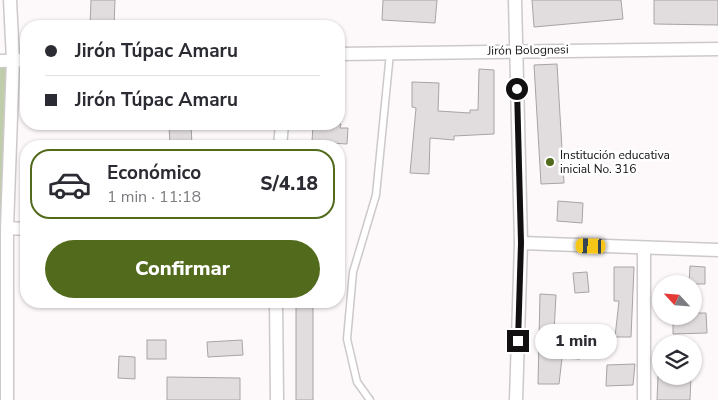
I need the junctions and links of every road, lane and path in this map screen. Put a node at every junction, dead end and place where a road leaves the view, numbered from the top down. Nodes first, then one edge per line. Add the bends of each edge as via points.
1 (10, 0) edge
2 (515, 0) edge
3 (718, 49) edge
4 (516, 50) junction
5 (390, 53) junction
6 (345, 54) edge
7 (6, 60) edge
8 (20, 60) edge
9 (7, 228) junction
10 (20, 229) edge
11 (521, 243) junction
12 (644, 248) junction
13 (718, 250) edge
14 (276, 308) edge
15 (7, 400) edge
16 (277, 400) edge
17 (370, 400) edge
18 (516, 400) edge
19 (644, 400) edge

1 - 7 street
2 - 4 street
3 - 4 street, Jirón Bolognesi
4 - 5 street, Jirón Bolognesi
4 - 11 street
5 - 6 street, Jirón Bolognesi
5 - 17 lane via 376,196 354,272 346,339 357,382
7 - 8 street
7 - 9 street
9 - 10 street
9 - 15 street
11 - 12 street
11 - 18 street
12 - 13 street
12 - 19 street
14 - 16 street

